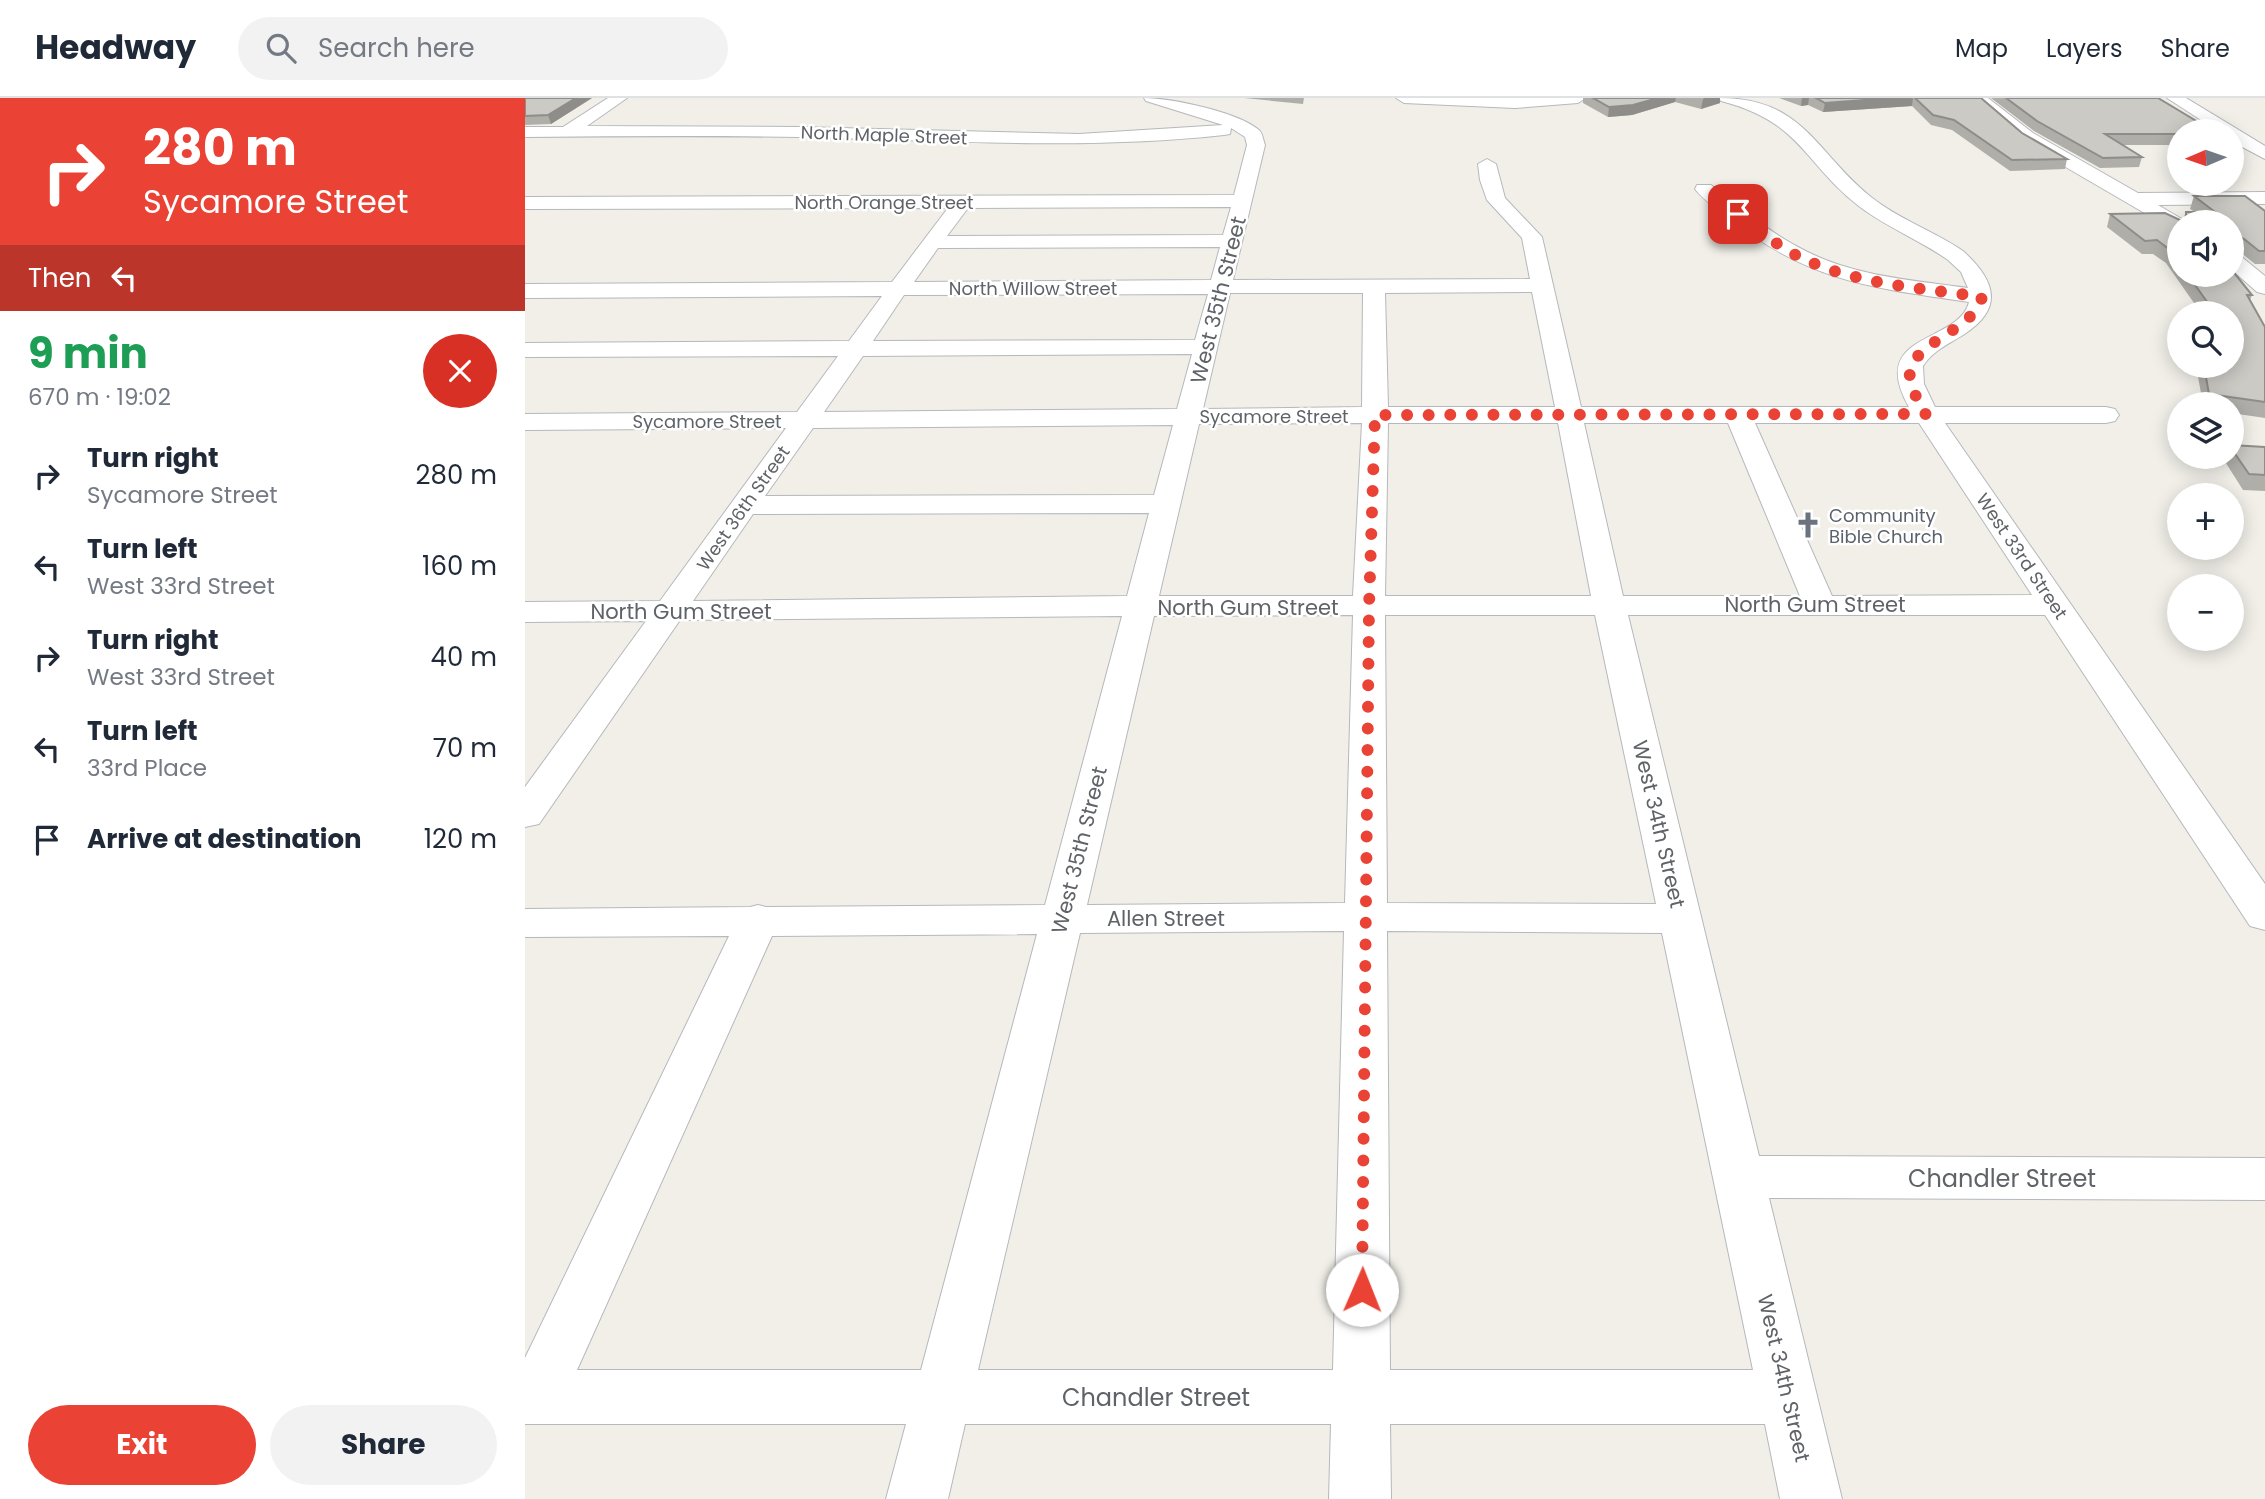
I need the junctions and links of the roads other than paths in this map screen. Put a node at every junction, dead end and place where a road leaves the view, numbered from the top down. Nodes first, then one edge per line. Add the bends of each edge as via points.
1 (619, 98) edge
2 (1151, 98) edge
3 (1404, 98) edge
4 (1578, 98) edge
5 (1727, 98) edge
6 (1978, 98) edge
7 (2175, 98) edge
8 (2209, 119) edge
9 (1243, 127) junction
10 (525, 132) edge
11 (567, 132) junction
12 (2244, 141) edge
13 (543, 147) dead end
14 (2265, 154) edge
15 (1487, 164) dead end
16 (1704, 189) dead end
17 (2265, 198) edge
18 (2133, 199) junction
19 (1243, 201) junction
20 (962, 202) junction
21 (525, 203) edge
22 (2167, 218) edge
23 (1233, 241) junction
24 (934, 242) junction
25 (2244, 269) edge
26 (1542, 285) junction
27 (1374, 287) junction
28 (2265, 287) edge
29 (1221, 288) junction
30 (897, 290) junction
31 (525, 291) edge
32 (1982, 297) junction
33 (1206, 347) junction
34 (857, 349) junction
35 (525, 350) edge
36 (1926, 414) junction
37 (1375, 415) junction
38 (1738, 415) junction
39 (2106, 415) dead end
40 (1189, 416) junction
41 (1569, 416) junction
42 (804, 421) junction
43 (525, 422) edge
44 (1167, 504) junction
45 (746, 505) junction
46 (1819, 603) junction
47 (1609, 605) junction
48 (2055, 605) junction
49 (1141, 606) junction
50 (1369, 607) junction
51 (525, 612) edge
52 (670, 612) junction
53 (525, 815) edge
54 (2265, 916) edge
55 (1367, 917) junction
56 (758, 919) junction
57 (1062, 919) junction
58 (1681, 919) junction
59 (525, 923) edge
60 (1738, 1177) junction
61 (2265, 1179) edge
62 (531, 1397) edge
63 (1361, 1397) junction
64 (1788, 1397) junction
65 (941, 1398) junction
66 (917, 1499) edge
67 (1360, 1499) edge
68 (1811, 1499) edge

1 - 11 street
2 - 9 street
3 - 4 street via 1515,103
5 - 32 street via 1785,121 1856,195 1962,261 1979,282
6 - 18 street via 2027,137
7 - 8 street
9 - 11 street, North Maple Street via 1031,139
9 - 19 street, West 35th Street via 1256,140
10 - 11 street, North Maple Street
11 - 13 street
12 - 14 street
15 - 26 street, West 34th Street via 1495,200 1532,237
16 - 32 street via 1807,261 1847,274
17 - 18 street
18 - 22 street
19 - 20 street, North Orange Street
19 - 23 street, West 35th Street
20 - 21 street, North Orange Street
20 - 24 street, West 36th Street
23 - 24 street
23 - 29 street, West 35th Street
24 - 30 street, West 36th Street
25 - 28 street
26 - 27 street, North Willow Street
26 - 41 street, West 34th Street
27 - 29 street, North Willow Street
27 - 37 street
29 - 30 street, North Willow Street
29 - 33 street, West 35th Street
30 - 31 street, North Willow Street
30 - 34 street, West 36th Street
32 - 36 street, West 33rd Street via 1973,316 1920,353 1911,366 1909,378
33 - 34 street
33 - 40 street, West 35th Street
34 - 35 street
34 - 42 street, West 36th Street
36 - 38 street, Sycamore Street
36 - 39 street, Sycamore Street
36 - 48 street, West 33rd Street
37 - 40 street, Sycamore Street
37 - 41 street, Sycamore Street
37 - 50 street
38 - 41 street, Sycamore Street
38 - 46 street
40 - 42 street, Sycamore Street
40 - 44 street, West 35th Street
41 - 47 street, West 34th Street
42 - 43 street, Sycamore Street
42 - 45 street, West 36th Street
44 - 45 street
44 - 49 street, West 35th Street
45 - 52 street, West 36th Street
46 - 47 street, North Gum Street
46 - 48 street, North Gum Street
47 - 50 street, North Gum Street
47 - 58 street, West 34th Street
48 - 54 street, West 33rd Street
49 - 50 street, North Gum Street
49 - 52 street, North Gum Street
49 - 57 street, West 35th Street
50 - 55 street
51 - 52 street, North Gum Street
52 - 53 street, West 36th Street
55 - 57 street, Allen Street
55 - 58 street, Allen Street
55 - 63 street
56 - 57 street, Allen Street
56 - 59 street, Allen Street
56 - 62 street
57 - 65 street, West 35th Street
58 - 60 street, West 34th Street
60 - 61 street, Chandler Street
60 - 64 street, West 34th Street
62 - 65 street, Chandler Street
63 - 64 street, Chandler Street
63 - 65 street, Chandler Street
63 - 67 street
64 - 68 street, West 34th Street
65 - 66 street, West 35th Street

